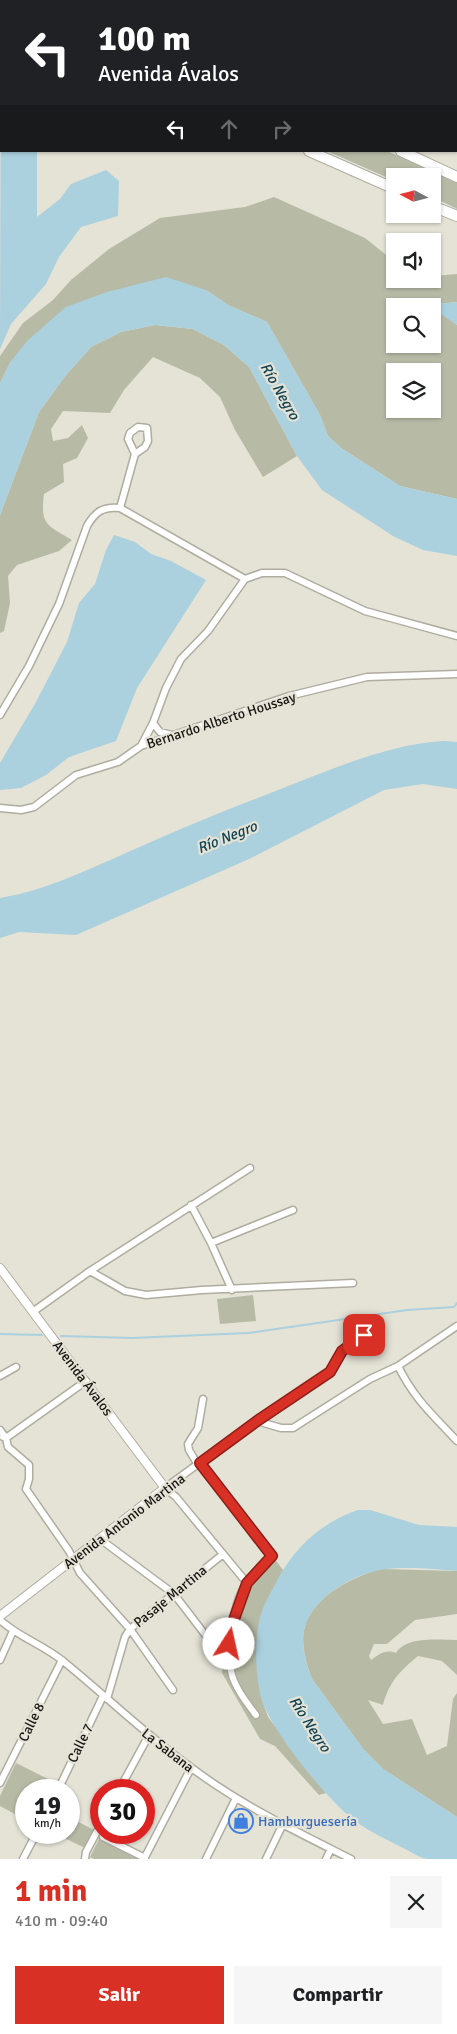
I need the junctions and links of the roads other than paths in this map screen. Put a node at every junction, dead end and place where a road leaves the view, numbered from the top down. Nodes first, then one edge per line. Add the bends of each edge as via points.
1 (311, 152) edge
2 (403, 152) edge
3 (457, 176) edge
4 (386, 185) edge
5 (441, 210) edge
6 (457, 216) edge
7 (135, 454) dead end
8 (120, 508) junction
9 (245, 580) junction
10 (457, 636) edge
11 (457, 674) edge
12 (0, 715) edge
13 (154, 723) junction
14 (172, 735) junction
15 (141, 746) junction
16 (0, 808) edge
17 (250, 1168) dead end
18 (191, 1205) junction
19 (293, 1210) dead end
20 (211, 1243) junction
21 (0, 1268) edge
22 (90, 1271) junction
23 (353, 1283) dead end
24 (232, 1290) junction
25 (34, 1311) junction
26 (457, 1326) edge
27 (364, 1335) dead end
28 (398, 1366) junction
29 (16, 1367) dead end
30 (0, 1376) edge
31 (86, 1381) junction
32 (203, 1399) dead end
33 (257, 1421) junction
34 (0, 1430) edge
35 (3, 1437) edge
36 (457, 1441) edge
37 (199, 1464) junction
38 (165, 1488) junction
39 (100, 1539) junction
40 (222, 1555) junction
41 (73, 1560) junction
42 (247, 1583) junction
43 (174, 1594) junction
44 (0, 1616) edge
45 (0, 1620) edge
46 (130, 1629) junction
47 (13, 1631) junction
48 (210, 1641) dead end
49 (0, 1660) edge
50 (62, 1660) junction
51 (173, 1690) dead end
52 (105, 1697) junction
53 (256, 1715) dead end
54 (148, 1735) junction
55 (191, 1768) junction
56 (64, 1779) edge
57 (125, 1779) edge
58 (0, 1784) edge
59 (236, 1798) junction
60 (283, 1824) junction
61 (31, 1844) edge
62 (91, 1844) edge
63 (117, 1844) edge
64 (331, 1849) junction
65 (145, 1858) edge
66 (23, 1859) edge
67 (85, 1859) edge
68 (206, 1859) edge
69 (266, 1859) edge
70 (326, 1859) edge
71 (351, 1859) edge

1 - 4 main road
2 - 3 main road
5 - 6 main road
7 - 8 street
8 - 9 street
8 - 12 street via 110,507 94,514 59,604 29,666
9 - 10 street via 262,573 286,573 365,611
9 - 13 street via 208,631 181,659 166,688
11 - 14 street, Bernardo Alberto Houssay via 367,676 289,696
13 - 14 street via 160,732
13 - 15 street
14 - 15 street, Bernardo Alberto Houssay
15 - 16 street, Bernardo Alberto Houssay via 118,762 76,775 34,807 21,810
17 - 18 street
18 - 20 street
18 - 22 street
19 - 20 street
20 - 24 street
21 - 25 street, Avenida Ávalos
22 - 24 street via 125,1291 146,1295
22 - 25 street
23 - 24 street
25 - 31 street, Avenida Ávalos
26 - 28 street
27 - 33 street, Avenida Antonio Martina via 342,1351 330,1372
28 - 33 street via 370,1379 293,1428
28 - 36 street via 409,1389
29 - 30 street
31 - 35 street
31 - 38 street, Avenida Ávalos
32 - 37 street via 198,1428 188,1444
33 - 37 street, Avenida Antonio Martina
34 - 35 street
35 - 41 street via 8,1447 29,1465 26,1489
37 - 38 street, Avenida Antonio Martina
37 - 42 street via 272,1556
38 - 39 street, Avenida Antonio Martina
38 - 40 street via 176,1497
39 - 41 street, Avenida Antonio Martina
39 - 43 street
40 - 42 street
40 - 43 street, Pasaje Martina
41 - 44 street, Avenida Antonio Martina
41 - 46 street via 80,1573
42 - 53 street via 232,1625 230,1663 231,1673
43 - 46 street, Pasaje Martina
43 - 48 street
45 - 47 street, La Sabana
46 - 51 street
46 - 52 street, Pasaje Martina
47 - 49 street
47 - 50 street, La Sabana
50 - 52 street, La Sabana
50 - 58 street, Calle 8
52 - 54 street, La Sabana
52 - 56 street, Calle 7
54 - 55 street, La Sabana
54 - 57 street
55 - 59 street, La Sabana
55 - 65 street
59 - 60 street, La Sabana
59 - 68 street
60 - 64 street, La Sabana
60 - 69 street
61 - 66 street
62 - 67 street
63 - 65 street
64 - 70 street
64 - 71 street, La Sabana

